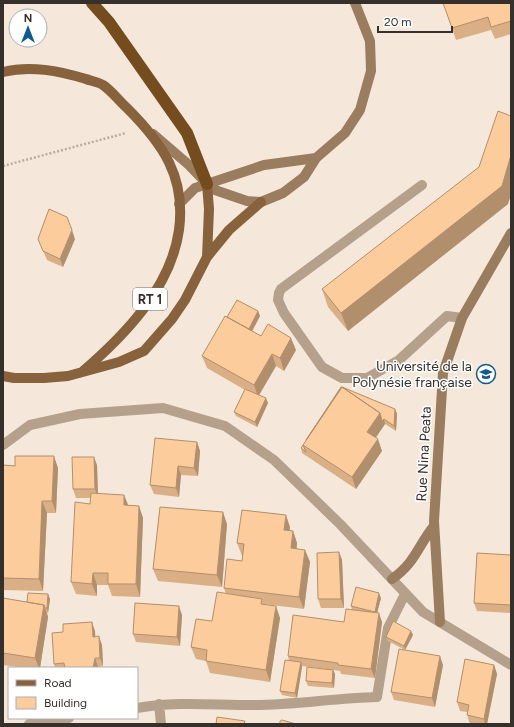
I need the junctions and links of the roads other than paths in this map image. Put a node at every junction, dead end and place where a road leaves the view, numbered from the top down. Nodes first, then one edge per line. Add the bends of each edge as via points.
1 (92, 3) edge
2 (355, 3) edge
3 (3, 72) edge
4 (150, 131) junction
5 (316, 158) junction
6 (207, 184) junction
7 (422, 185) dead end
8 (261, 202) junction
9 (179, 204) junction
10 (511, 233) edge
11 (207, 256) junction
12 (462, 318) junction
13 (82, 372) junction
14 (3, 376) edge
15 (3, 445) edge
16 (434, 526) junction
17 (392, 579) junction
18 (405, 594) junction
19 (440, 622) junction
20 (511, 665) edge
21 (159, 704) junction
22 (138, 708) edge
23 (62, 719) edge
24 (29, 724) edge
25 (161, 724) edge

1 - 6 highway via 110,22 187,133
2 - 5 street via 370,41 371,71 355,119 345,133
3 - 4 main road, RT 1 via 35,69 60,72 102,84
4 - 6 street
4 - 9 main road, RT 1 via 172,164 179,189
5 - 6 street via 264,165
5 - 8 street via 304,176 293,186
6 - 8 street via 212,189 247,201
6 - 9 street via 195,188
6 - 11 main road
7 - 12 street via 281,288 278,300 284,313 322,367 342,378 367,378 399,360 447,316
8 - 11 main road via 229,230
9 - 13 main road, RT 1 via 179,230 165,274 146,304 112,346
10 - 12 street, Rue Nina Peata
11 - 13 main road via 185,300 144,351 118,362
12 - 16 street, Rue Nina Peata via 443,373
13 - 14 main road, RT 1 via 44,378
15 - 17 street via 30,426 80,414 163,408 225,426 274,460
16 - 17 street via 426,535 413,560 405,570
16 - 19 street, Rue Nina Peata
17 - 18 street
18 - 19 street via 423,612
18 - 21 street via 388,628 377,697 253,705
19 - 20 street
21 - 22 street
21 - 25 street
23 - 24 street

